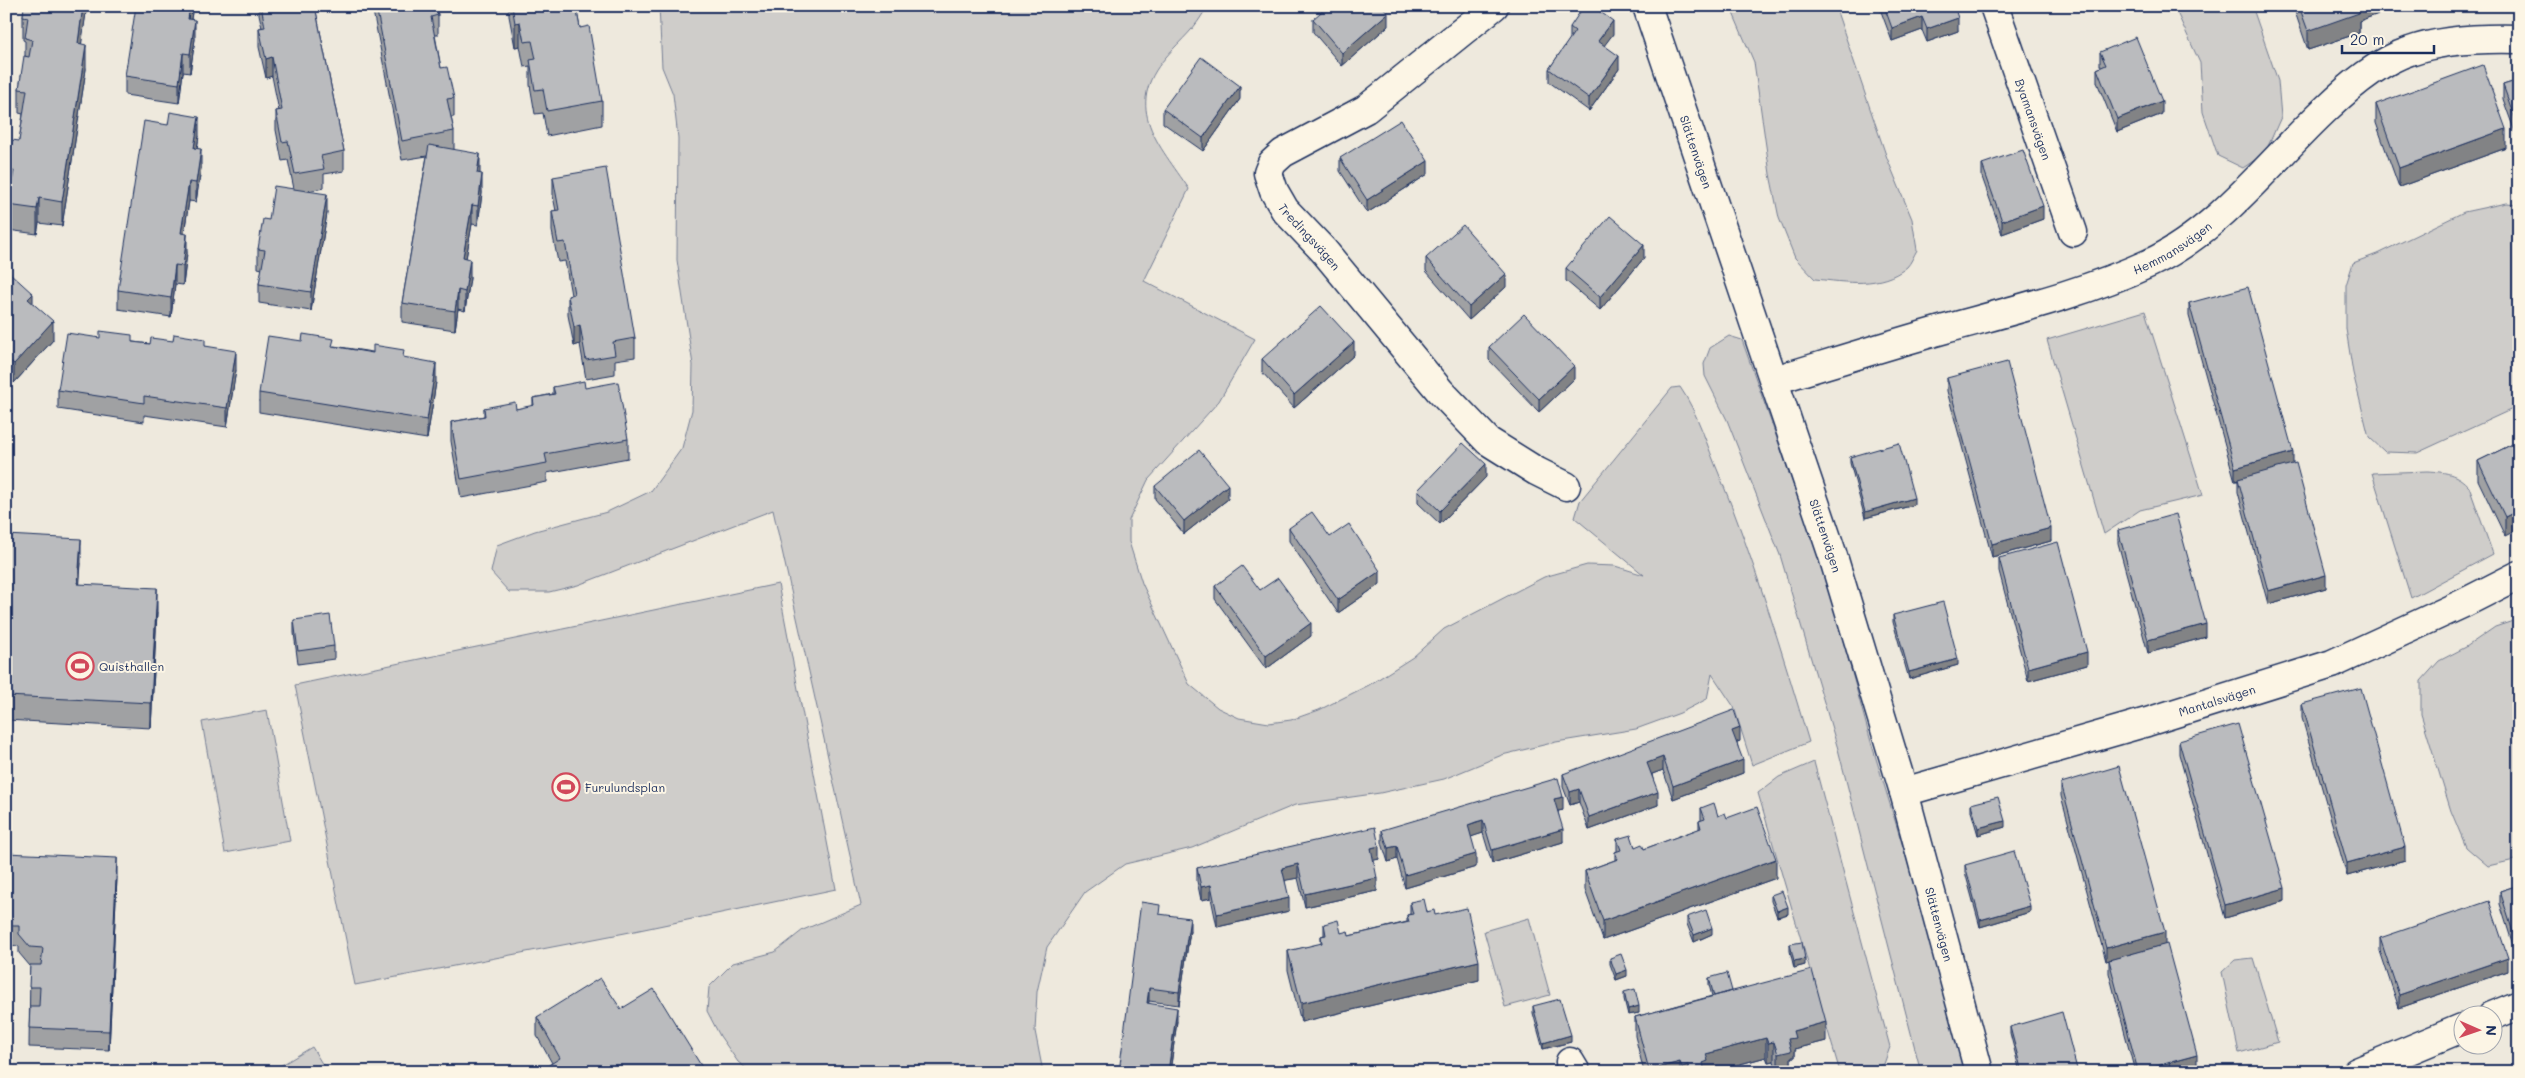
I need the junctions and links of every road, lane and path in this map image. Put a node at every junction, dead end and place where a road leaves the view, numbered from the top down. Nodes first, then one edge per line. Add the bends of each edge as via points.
1 (1494, 6) edge
2 (1647, 6) edge
3 (1994, 6) edge
4 (2519, 39) edge
5 (2073, 232) dead end
6 (1775, 380) junction
7 (1566, 486) dead end
8 (2519, 575) edge
9 (1904, 792) junction
10 (2519, 1005) edge
11 (2502, 1012) edge
12 (2452, 1032) edge
13 (1979, 1072) edge
14 (2357, 1072) edge

1 - 7 street, Tredingsvägen via 1366,108 1283,153 1272,163 1268,173 1285,210 1324,251 1440,391 1488,440
2 - 6 street, Slättenvägen
3 - 5 street, Byamansvägen
4 - 6 street, Hemmansvägen via 2448,43 2409,51 2372,71 2325,110 2230,206 2190,238 2150,263 2096,286
6 - 9 street, Slättenvägen
8 - 9 street, Mantalsvägen via 2332,664 2147,722
9 - 13 street, Slättenvägen
10 - 11 street
12 - 14 street

